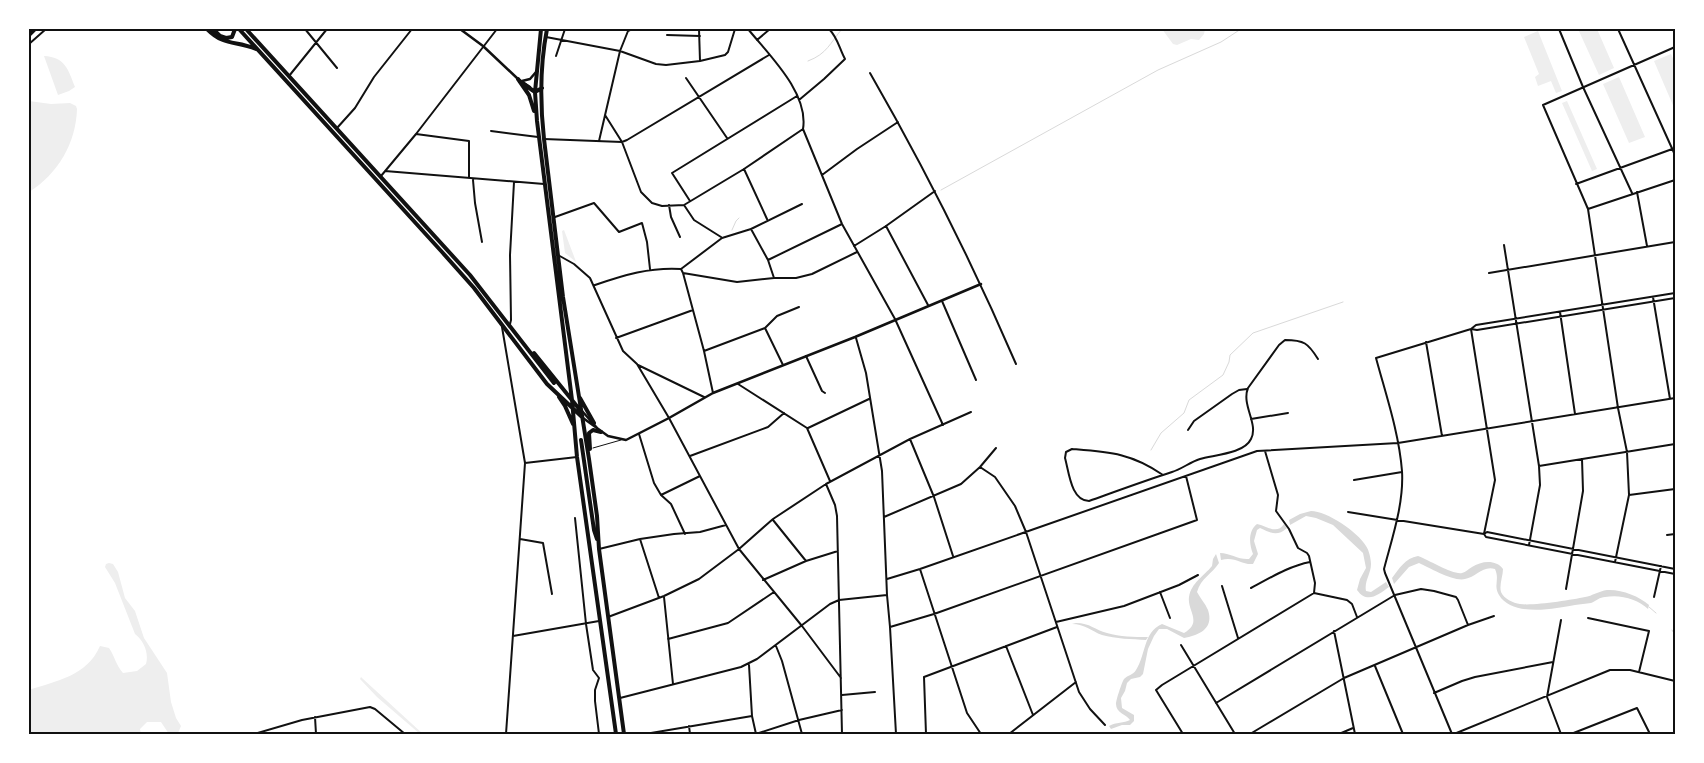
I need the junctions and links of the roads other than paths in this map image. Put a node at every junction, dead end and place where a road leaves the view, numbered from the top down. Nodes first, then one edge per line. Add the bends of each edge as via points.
1 (35, 29) edge
2 (46, 29) edge
3 (207, 29) edge
4 (213, 29) edge
5 (234, 29) edge
6 (239, 29) edge
7 (246, 29) edge
8 (305, 29) edge
9 (327, 29) edge
10 (412, 29) edge
11 (460, 29) edge
12 (497, 29) edge
13 (541, 29) edge
14 (547, 29) edge
15 (565, 29) edge
16 (631, 29) edge
17 (699, 29) edge
18 (735, 29) edge
19 (748, 29) edge
20 (770, 29) edge
21 (829, 29) edge
22 (1559, 29) edge
23 (1618, 29) edge
24 (29, 35) edge
25 (667, 35) dead end
26 (546, 36) junction
27 (700, 36) junction
28 (562, 40) junction
29 (757, 40) junction
30 (316, 43) junction
31 (29, 44) edge
32 (483, 46) junction
33 (1675, 47) edge
34 (620, 51) junction
35 (260, 52) junction
36 (769, 55) junction
37 (556, 56) dead end
38 (700, 61) junction
39 (1634, 65) junction
40 (337, 68) dead end
41 (537, 69) junction
42 (870, 73) dead end
43 (289, 76) junction
44 (686, 78) dead end
45 (518, 79) junction
46 (1583, 87) junction
47 (542, 88) junction
48 (535, 92) junction
49 (797, 96) junction
50 (700, 98) junction
51 (799, 100) junction
52 (542, 101) junction
53 (604, 115) junction
54 (537, 121) junction
55 (898, 122) junction
56 (337, 128) junction
57 (803, 129) junction
58 (491, 131) dead end
59 (333, 132) junction
60 (416, 134) junction
61 (538, 137) junction
62 (727, 138) junction
63 (544, 139) junction
64 (599, 142) junction
65 (622, 142) junction
66 (1674, 149) edge
67 (1675, 155) edge
68 (1620, 168) junction
69 (744, 169) junction
70 (385, 171) junction
71 (822, 175) junction
72 (380, 176) junction
73 (469, 178) junction
74 (473, 179) junction
75 (1675, 180) edge
76 (514, 182) junction
77 (544, 184) junction
78 (1576, 184) junction
79 (935, 191) junction
80 (1637, 192) junction
81 (1632, 193) junction
82 (690, 201) junction
83 (802, 204) dead end
84 (669, 205) junction
85 (684, 205) junction
86 (1588, 209) junction
87 (553, 217) junction
88 (768, 220) junction
89 (842, 224) junction
90 (886, 226) junction
91 (751, 229) junction
92 (680, 237) dead end
93 (722, 238) junction
94 (482, 242) dead end
95 (1675, 242) edge
96 (1504, 245) dead end
97 (854, 246) junction
98 (1647, 247) junction
99 (857, 252) junction
100 (558, 255) junction
101 (1596, 255) junction
102 (768, 260) junction
103 (650, 269) junction
104 (681, 269) junction
105 (1507, 270) junction
106 (682, 273) junction
107 (1489, 273) dead end
108 (774, 278) junction
109 (981, 284) junction
110 (595, 285) junction
111 (1675, 293) edge
112 (1653, 296) junction
113 (1675, 298) edge
114 (942, 301) junction
115 (1654, 301) junction
116 (1604, 304) junction
117 (928, 306) junction
118 (799, 307) dead end
119 (693, 310) junction
120 (1604, 310) junction
121 (1560, 312) junction
122 (1561, 316) junction
123 (895, 319) junction
124 (1516, 319) junction
125 (1516, 324) junction
126 (501, 325) junction
127 (508, 326) junction
128 (765, 328) junction
129 (1471, 328) junction
130 (855, 337) junction
131 (616, 338) junction
132 (1426, 342) junction
133 (704, 350) junction
134 (806, 356) junction
135 (1318, 358) dead end
136 (637, 364) junction
137 (1016, 364) dead end
138 (783, 365) junction
139 (568, 374) junction
140 (976, 380) dead end
141 (556, 382) junction
142 (738, 383) junction
143 (547, 384) junction
144 (1248, 389) junction
145 (713, 393) junction
146 (825, 393) dead end
147 (577, 394) junction
148 (704, 397) junction
149 (1675, 398) edge
150 (869, 399) junction
151 (1670, 399) junction
152 (572, 400) junction
153 (572, 407) junction
154 (1618, 408) junction
155 (580, 410) junction
156 (971, 412) dead end
157 (784, 413) junction
158 (1288, 413) dead end
159 (1576, 414) junction
160 (582, 417) junction
161 (670, 418) junction
162 (1251, 419) junction
163 (1532, 422) junction
164 (594, 424) junction
165 (944, 425) junction
166 (807, 428) junction
167 (1487, 429) junction
168 (1188, 430) dead end
169 (575, 432) junction
170 (601, 432) junction
171 (639, 434) junction
172 (1442, 436) junction
173 (910, 439) junction
174 (581, 440) dead end
175 (622, 440) junction
176 (1398, 443) junction
177 (1675, 444) edge
178 (593, 448) dead end
179 (996, 448) dead end
180 (1265, 451) junction
181 (1627, 452) junction
182 (690, 456) junction
183 (878, 456) junction
184 (577, 457) junction
185 (589, 459) junction
186 (1582, 459) junction
187 (525, 463) junction
188 (1539, 466) junction
189 (980, 467) junction
190 (1174, 472) junction
191 (1402, 472) junction
192 (1163, 475) junction
193 (701, 476) junction
194 (1186, 476) junction
195 (1177, 479) junction
196 (1354, 480) dead end
197 (830, 482) junction
198 (826, 484) junction
199 (1675, 488) edge
200 (661, 495) junction
201 (1629, 495) junction
202 (934, 496) junction
203 (1348, 512) dead end
204 (884, 517) junction
205 (575, 518) dead end
206 (773, 519) junction
207 (1397, 521) junction
208 (726, 525) junction
209 (1026, 532) junction
210 (685, 534) junction
211 (1484, 534) junction
212 (1675, 534) edge
213 (1667, 535) dead end
214 (520, 539) junction
215 (640, 539) junction
216 (1530, 540) junction
217 (598, 543) junction
218 (1529, 545) junction
219 (1572, 548) junction
220 (599, 549) junction
221 (739, 549) junction
222 (839, 551) junction
223 (1571, 554) junction
224 (954, 557) junction
225 (1616, 557) junction
226 (806, 561) junction
227 (1311, 562) junction
228 (1615, 562) junction
229 (1661, 566) junction
230 (920, 569) junction
231 (1675, 569) edge
232 (1660, 571) junction
233 (1675, 574) edge
234 (1198, 575) dead end
235 (1040, 576) junction
236 (887, 579) junction
237 (763, 580) junction
238 (1222, 586) dead end
239 (1251, 588) dead end
240 (1566, 589) dead end
241 (774, 592) junction
242 (1160, 592) junction
243 (1314, 593) junction
244 (552, 594) dead end
245 (887, 595) junction
246 (1395, 595) junction
247 (664, 596) junction
248 (1654, 597) dead end
249 (659, 598) junction
250 (839, 600) junction
251 (934, 614) junction
252 (1494, 616) dead end
253 (608, 617) junction
254 (1357, 617) junction
255 (1170, 618) dead end
256 (1588, 618) dead end
257 (1561, 620) dead end
258 (600, 621) junction
259 (1056, 622) junction
260 (586, 624) junction
261 (1468, 625) junction
262 (802, 626) junction
263 (890, 627) junction
264 (1057, 627) junction
265 (1334, 631) junction
266 (513, 636) junction
267 (1238, 638) junction
268 (668, 639) junction
269 (1181, 645) dead end
270 (776, 646) junction
271 (1006, 646) junction
272 (1416, 648) junction
273 (1553, 662) junction
274 (749, 664) junction
275 (952, 665) junction
276 (1193, 666) junction
277 (1375, 666) junction
278 (1640, 672) junction
279 (841, 678) junction
280 (1344, 678) junction
281 (1675, 681) edge
282 (1076, 682) junction
283 (673, 684) junction
284 (874, 692) dead end
285 (1434, 694) junction
286 (841, 695) junction
287 (1546, 697) junction
288 (620, 698) junction
289 (1216, 703) junction
290 (842, 710) junction
291 (1033, 715) junction
292 (752, 716) junction
293 (315, 718) junction
294 (799, 720) junction
295 (1105, 725) dead end
296 (689, 726) junction
297 (1354, 728) junction
298 (254, 734) edge
299 (316, 734) edge
300 (405, 734) edge
301 (506, 734) edge
302 (599, 734) edge
303 (616, 734) edge
304 (624, 734) edge
305 (645, 734) edge
306 (690, 734) edge
307 (756, 734) edge
308 (802, 734) edge
309 (842, 734) edge
310 (896, 734) edge
311 (926, 734) edge
312 (980, 734) edge
313 (1009, 734) edge
314 (1183, 734) edge
315 (1235, 734) edge
316 (1250, 734) edge
317 (1340, 734) edge
318 (1355, 734) edge
319 (1403, 734) edge
320 (1453, 734) edge
321 (1561, 734) edge
322 (1571, 734) edge
323 (1650, 734) edge

1 - 24 highway
2 - 31 street
3 - 35 highway via 220,40 249,46
4 - 5 highway via 226,38 232,36
6 - 35 highway
7 - 43 highway
8 - 30 street
9 - 30 street
10 - 56 street
11 - 32 street
12 - 32 street
13 - 41 highway
14 - 26 highway
15 - 28 street
16 - 34 street
17 - 27 street
18 - 38 street via 725,55
19 - 29 street
20 - 29 street
21 - 51 street via 835,34 845,59
22 - 46 street
23 - 39 street
25 - 27 street
26 - 28 street
26 - 47 highway
27 - 38 street
28 - 34 street
28 - 37 street
29 - 36 street
30 - 40 street
30 - 43 street
32 - 45 street
32 - 60 street
33 - 39 street
34 - 38 street via 656,64
34 - 53 street
35 - 59 highway
36 - 49 street
36 - 50 street
39 - 46 street
39 - 66 street
41 - 45 street via 530,79
41 - 48 highway
42 - 55 street
43 - 56 highway
44 - 50 street
45 - 48 highway
45 - 54 highway via 530,98
46 - 68 street
46 - 78 street via 1543,105
47 - 48 highway
47 - 52 highway
48 - 52 street
48 - 54 highway
49 - 51 street
49 - 62 street
50 - 62 street
50 - 65 street
51 - 57 street
52 - 63 highway
53 - 64 street
53 - 65 street
54 - 61 highway
55 - 71 street
55 - 79 street
56 - 59 street
56 - 72 highway
57 - 69 street
57 - 71 street
58 - 61 street
59 - 126 highway via 474,288
60 - 70 street
60 - 73 street via 469,141
61 - 77 highway
62 - 82 street via 672,173
63 - 64 street
63 - 87 highway
64 - 65 street
65 - 84 street via 640,192 656,206
66 - 67 street
66 - 68 street
68 - 78 street
68 - 81 street
69 - 82 street
69 - 88 street
70 - 72 street
70 - 73 street
71 - 89 street
72 - 127 highway via 470,275
73 - 74 street
74 - 76 street
74 - 94 street
75 - 80 street
76 - 77 street
76 - 127 street via 511,320
77 - 139 highway
78 - 86 street
79 - 90 street
79 - 109 street
80 - 81 street
80 - 98 street
81 - 86 street
82 - 85 street
83 - 88 street
84 - 85 street
84 - 92 street
85 - 93 street via 694,220
86 - 101 street
87 - 100 highway
87 - 103 street via 594,203 619,232 642,223
88 - 91 street
89 - 97 street
89 - 102 street
90 - 97 street
90 - 117 street
91 - 93 street
91 - 102 street
93 - 104 street
95 - 98 street
96 - 105 street
97 - 99 street
98 - 101 street
99 - 108 street via 805,277
99 - 123 street
100 - 110 street via 579,267
100 - 147 highway
101 - 105 street
101 - 116 street
102 - 108 street
103 - 104 street
103 - 110 street
104 - 106 street
105 - 107 street
105 - 124 street
106 - 108 street via 737,282
106 - 119 street
109 - 114 street
109 - 137 street
110 - 131 street
111 - 112 street
112 - 115 street
112 - 116 street
113 - 115 street
114 - 117 street
114 - 140 street
115 - 120 street
115 - 151 street
116 - 120 street
116 - 121 street
117 - 123 street
118 - 128 street via 776,316
119 - 131 street
119 - 133 street
120 - 122 street
120 - 154 street
121 - 122 street
121 - 124 street
122 - 125 street
122 - 159 street
123 - 130 street
123 - 165 street
124 - 125 street
124 - 129 street
125 - 129 street via 1477,330
125 - 163 street
126 - 143 highway
126 - 187 street
127 - 141 highway via 520,336
128 - 133 street
128 - 138 street
129 - 132 street
129 - 167 street
130 - 134 street
130 - 150 street via 863,359
131 - 136 street via 623,351
132 - 172 street
132 - 176 street via 1376,358
133 - 145 street
134 - 138 street
134 - 146 street
135 - 144 street via 1305,343 1285,340
136 - 148 street
136 - 161 street
138 - 142 street
139 - 141 highway via 566,383
139 - 152 highway
141 - 152 highway
142 - 145 street
142 - 157 street
143 - 153 highway
143 - 169 highway via 565,406
144 - 162 street via 1246,400
144 - 168 street via 1232,394 1194,421
145 - 148 street
147 - 155 highway
147 - 164 highway
148 - 161 street
149 - 151 street
150 - 166 street
150 - 183 street
151 - 154 street
152 - 153 highway
152 - 155 highway
153 - 160 highway
153 - 169 highway
154 - 159 street
154 - 181 street
155 - 160 highway
155 - 164 street
156 - 165 street
157 - 166 street
157 - 182 street via 768,427
158 - 162 street
159 - 163 street
160 - 170 street
160 - 185 highway
161 - 171 street
161 - 182 street
162 - 190 street via 1253,436 1245,446 1199,459
163 - 167 street
163 - 188 street
164 - 170 street
165 - 173 street
166 - 197 street
167 - 172 street
167 - 211 street via 1495,480
169 - 184 highway
170 - 175 street
170 - 185 highway via 593,430 589,433
171 - 175 street
171 - 200 street via 654,483
172 - 176 street
173 - 183 street
173 - 202 street
174 - 217 highway
175 - 178 lane
176 - 180 street
176 - 191 street
177 - 181 street
179 - 189 street
180 - 194 street
180 - 227 street via 1278,495 1276,511 1298,548 1307,553
181 - 186 street
181 - 201 street
182 - 193 street
183 - 197 street
183 - 204 street via 882,471
184 - 187 street
184 - 258 highway
185 - 217 highway
186 - 188 street
186 - 219 street via 1583,491
187 - 214 street
188 - 216 street via 1540,485
189 - 202 street via 961,484
189 - 209 street via 995,477 1007,493
190 - 192 street
190 - 195 street
191 - 196 street
191 - 207 street
192 - 192 street via 1135,458 1120,454 1072,449 1065,458 1075,494 1085,501
193 - 200 street
193 - 208 street
194 - 195 street
194 - 235 street via 1197,520
195 - 209 street
197 - 198 street
198 - 206 street
198 - 222 street via 837,516
199 - 201 street
200 - 210 street via 671,504
201 - 225 street
202 - 204 street
202 - 224 street
203 - 207 street
204 - 236 street
205 - 260 street
206 - 221 street
206 - 226 street
207 - 211 street
207 - 246 street via 1384,569
208 - 210 street
208 - 221 street
209 - 224 street
209 - 235 street
210 - 215 street
211 - 216 street
211 - 218 street
212 - 213 street
214 - 244 street via 543,543
214 - 266 street
215 - 220 street
215 - 249 street
216 - 218 street
216 - 219 street
217 - 220 highway
218 - 223 street
219 - 223 street
219 - 225 street
220 - 253 highway
221 - 237 street
221 - 247 street via 699,579
222 - 226 street
222 - 250 street
223 - 228 street
223 - 240 street
224 - 230 street
225 - 228 street
225 - 229 street
226 - 237 street
227 - 239 street via 1286,570
227 - 243 street
228 - 232 street
229 - 231 street
229 - 232 street
230 - 236 street
230 - 251 street
232 - 233 street
232 - 248 street
234 - 242 street
235 - 251 street
235 - 259 street
236 - 245 street
237 - 241 street
238 - 267 street
241 - 262 street
241 - 268 street via 728,623
242 - 255 street
242 - 259 street via 1124,606
243 - 254 street via 1347,600
243 - 267 street
245 - 250 street
245 - 263 street
246 - 254 street
246 - 261 street via 1421,589 1456,597
246 - 272 street
247 - 249 street
247 - 268 street
249 - 253 street
250 - 262 street
250 - 279 street
251 - 263 street
251 - 275 street
252 - 261 street
253 - 288 highway
254 - 265 street
256 - 278 street via 1649,631
257 - 273 street
258 - 260 street
258 - 303 highway
259 - 264 street
260 - 266 street
260 - 302 street via 593,670 599,679 595,695
261 - 272 street
262 - 270 street
262 - 279 street
263 - 310 street
264 - 271 street
264 - 282 street
265 - 280 street
265 - 289 street
266 - 301 street
267 - 276 street
268 - 283 street
269 - 276 street
270 - 274 street
270 - 294 street
271 - 275 street
271 - 291 street
272 - 277 street
272 - 285 street
273 - 285 street via 1475,677
273 - 287 street
274 - 283 street
274 - 292 street
275 - 311 street via 924,676
275 - 312 street via 967,713
276 - 289 street
276 - 314 street via 1156,690
277 - 280 street
277 - 319 street
278 - 281 street
278 - 287 street via 1610,670
279 - 286 street
280 - 297 street
280 - 316 street
282 - 291 street
282 - 295 street via 1084,702
283 - 288 street
284 - 286 street
285 - 320 street
286 - 290 street
287 - 320 street
287 - 321 street
288 - 304 highway
289 - 315 street
290 - 294 street
290 - 309 street
291 - 313 street
292 - 296 street
292 - 307 street
293 - 298 street
293 - 299 street
293 - 300 street via 373,708
294 - 307 street
294 - 308 street
296 - 305 street
296 - 306 street
297 - 317 street
297 - 318 street
322 - 323 street via 1637,708

